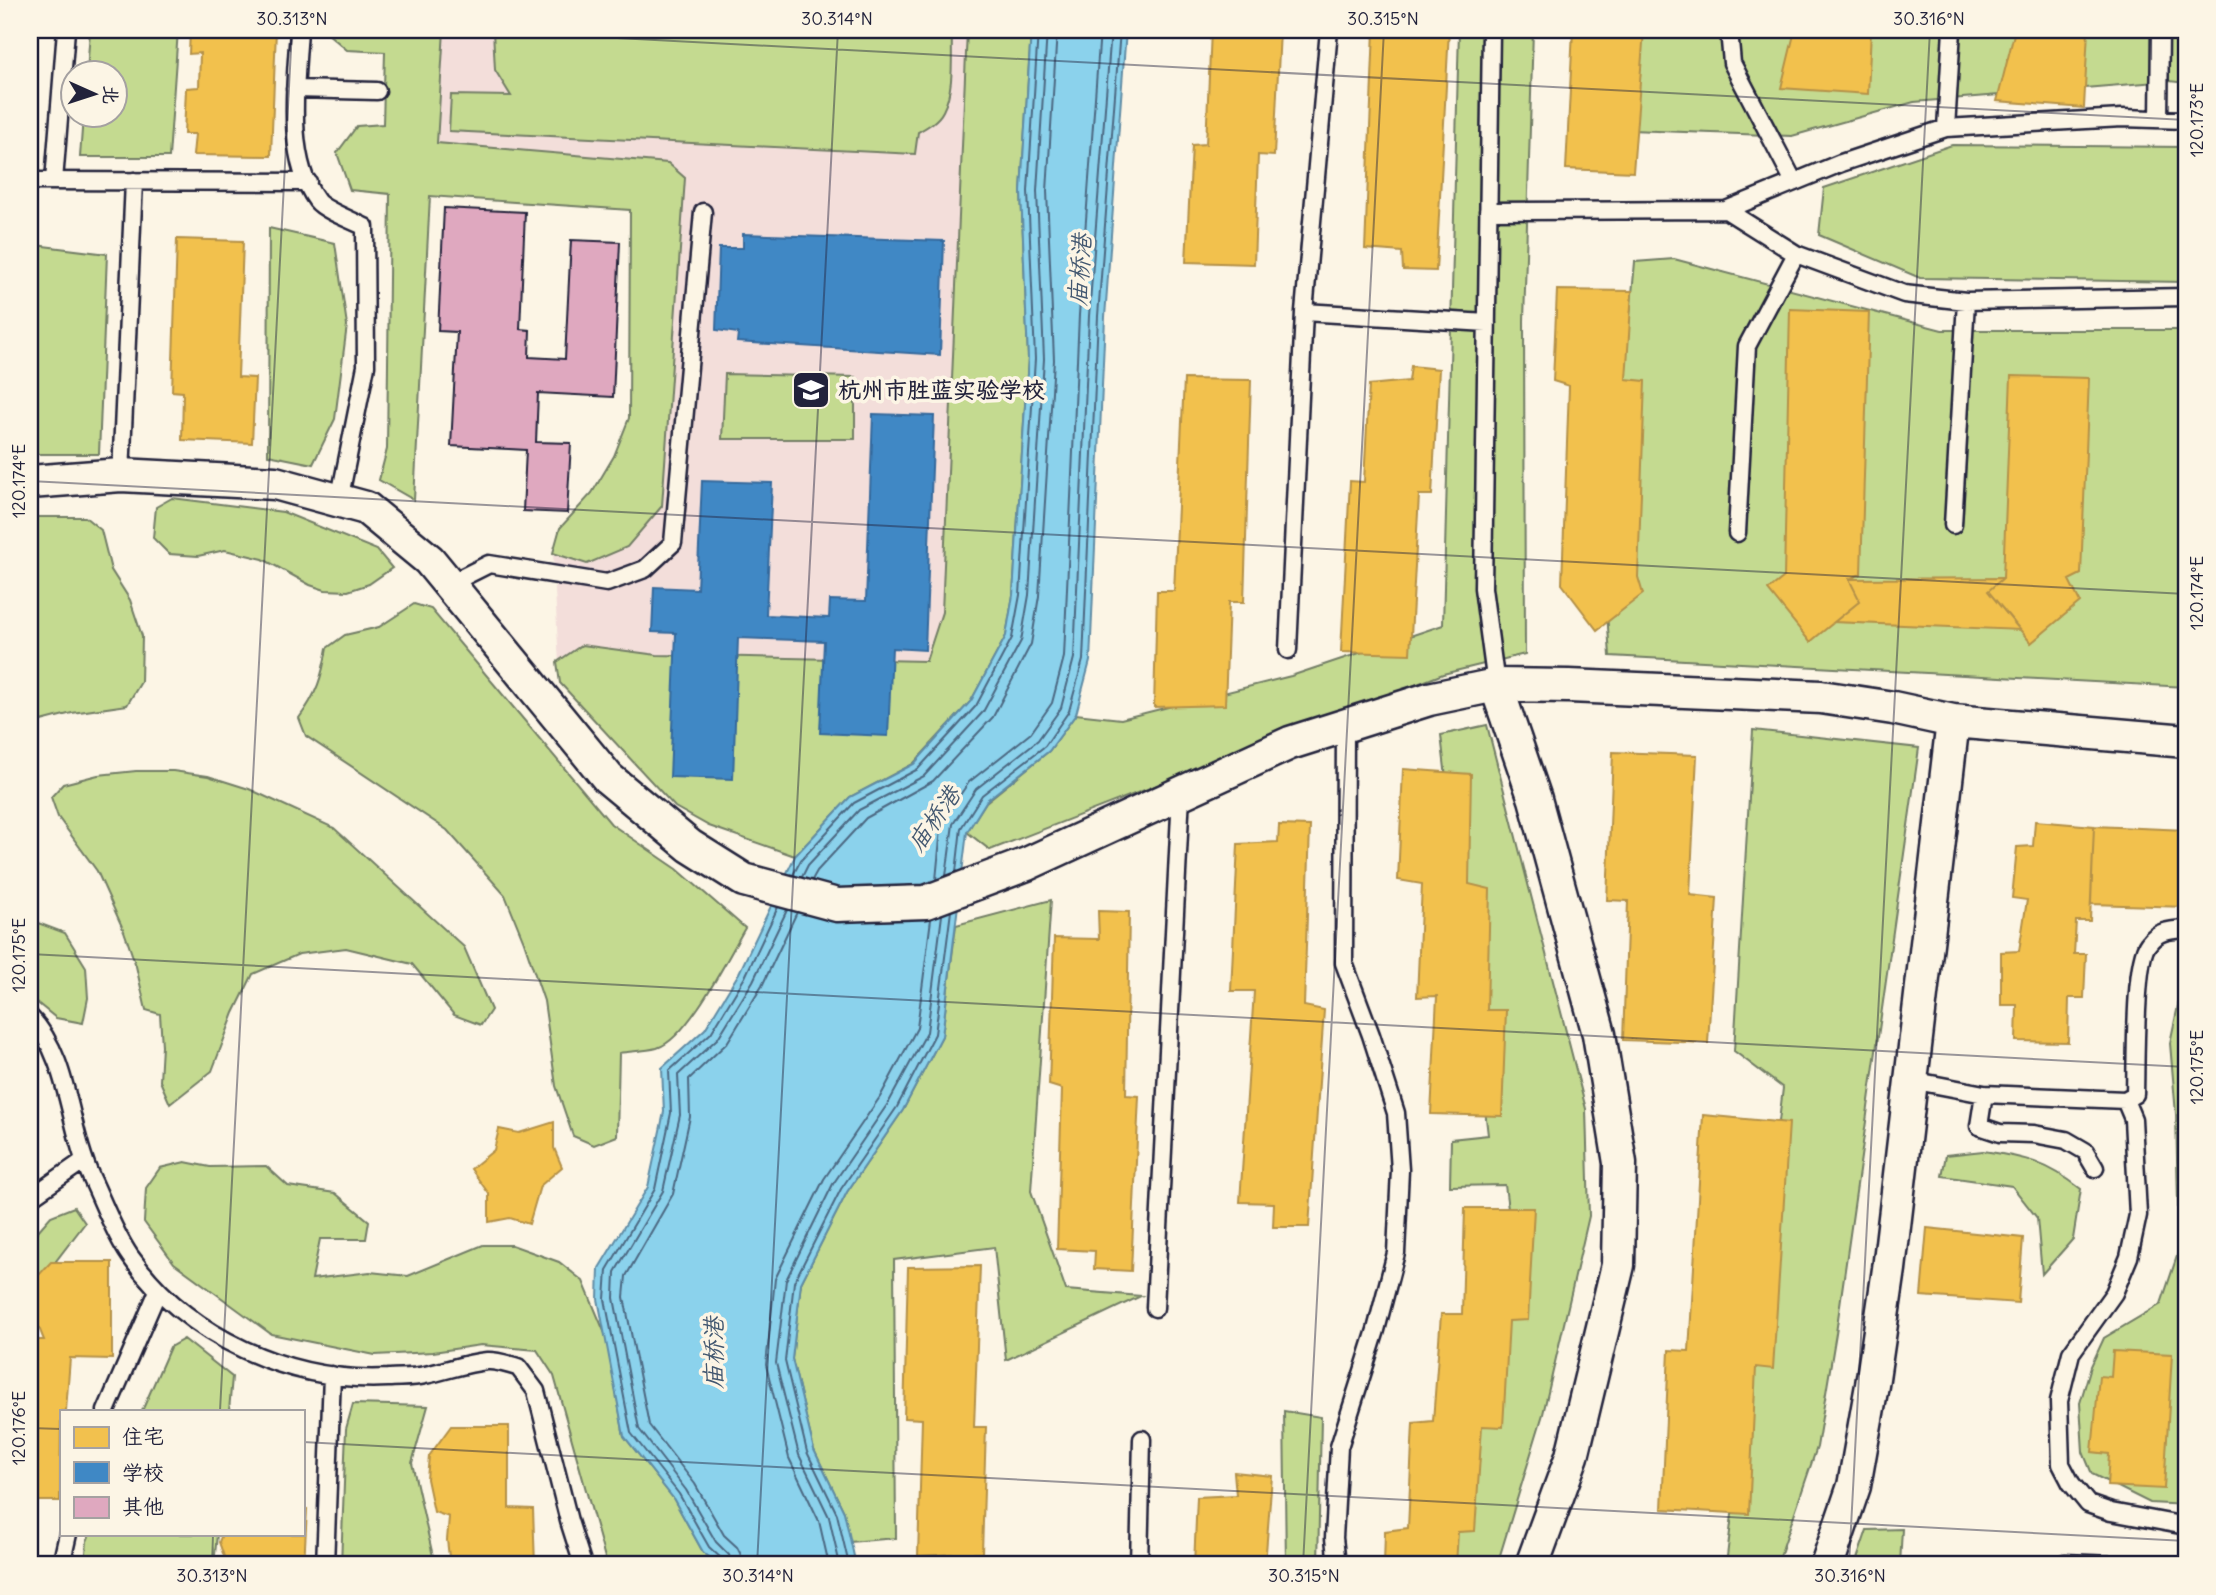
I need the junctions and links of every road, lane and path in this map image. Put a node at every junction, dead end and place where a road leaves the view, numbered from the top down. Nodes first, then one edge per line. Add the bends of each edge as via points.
1 (66, 30) edge
2 (299, 30) edge
3 (1329, 30) edge
4 (1491, 30) edge
5 (1729, 30) edge
6 (1952, 30) edge
7 (2160, 30) edge
8 (295, 89) junction
9 (377, 91) dead end
10 (2158, 119) junction
11 (2186, 120) edge
12 (1946, 128) junction
13 (30, 181) edge
14 (54, 181) junction
15 (134, 181) junction
16 (308, 182) junction
17 (1794, 182) junction
18 (1726, 209) junction
19 (1488, 211) junction
20 (703, 212) dead end
21 (1796, 254) junction
22 (2186, 297) edge
23 (1966, 301) junction
24 (1304, 312) junction
25 (1487, 323) junction
26 (121, 475) junction
27 (30, 482) edge
28 (339, 500) junction
29 (1953, 526) dead end
30 (1737, 533) dead end
31 (449, 584) junction
32 (1288, 650) dead end
33 (1496, 685) junction
34 (1953, 721) junction
35 (1345, 726) junction
36 (2186, 741) edge
37 (1181, 794) junction
38 (2186, 929) edge
39 (30, 1017) edge
40 (1911, 1080) junction
41 (1984, 1094) junction
42 (2124, 1100) junction
43 (83, 1161) junction
44 (2095, 1168) dead end
45 (30, 1198) edge
46 (158, 1292) junction
47 (1155, 1308) dead end
48 (332, 1375) junction
49 (106, 1410) edge
50 (1142, 1439) dead end
51 (2186, 1526) edge
52 (68, 1536) edge
53 (61, 1565) edge
54 (325, 1565) edge
55 (583, 1565) edge
56 (1139, 1565) edge
57 (1337, 1565) edge
58 (1532, 1565) edge
59 (1827, 1565) edge
60 (2060, 1565) edge
61 (2114, 1565) edge

1 - 14 lane
2 - 8 lane
3 - 24 lane
4 - 19 lane
5 - 17 lane via 1732,63
6 - 12 lane
7 - 10 lane
8 - 9 lane
8 - 16 lane via 299,162
10 - 11 lane
10 - 12 lane
12 - 17 lane
13 - 14 lane
14 - 15 lane
15 - 16 lane
15 - 26 lane
16 - 28 lane via 318,203 365,227 366,366
17 - 18 lane
18 - 19 lane
18 - 21 lane
19 - 25 lane
20 - 31 lane via 673,543 645,569 607,583 489,564
21 - 23 lane via 1904,294
21 - 30 lane via 1747,346
22 - 23 lane
23 - 29 lane
24 - 25 lane
24 - 32 lane
25 - 33 lane via 1483,588
26 - 27 street
26 - 28 street via 275,483
28 - 31 street via 366,508 429,560
31 - 37 street via 608,778 690,846 744,880 837,905 926,902 1039,858
33 - 34 street via 1821,697
33 - 35 street via 1429,699
33 - 58 street via 1535,799 1599,1034 1620,1163 1618,1265 1572,1456
34 - 36 street
34 - 40 street
35 - 37 street via 1290,743
35 - 57 lane via 1344,963 1396,1113 1400,1170 1396,1253 1339,1447
37 - 47 lane
38 - 42 lane via 2164,930 2146,945 2139,978 2135,1094
39 - 43 lane via 55,1057
40 - 41 lane
40 - 59 street via 1872,1385 1854,1486
41 - 42 lane
41 - 44 lane via 1979,1126 2000,1133 2066,1140 2085,1151
42 - 51 lane via 2133,1119 2138,1215 2115,1293 2071,1353 2059,1401 2061,1464 2088,1504
43 - 45 lane
43 - 46 lane via 128,1254
46 - 48 lane via 198,1325 253,1355
46 - 49 lane
48 - 54 lane
48 - 55 lane via 359,1380 421,1376 489,1361 518,1367 536,1391
50 - 56 lane
52 - 53 lane
60 - 61 lane

